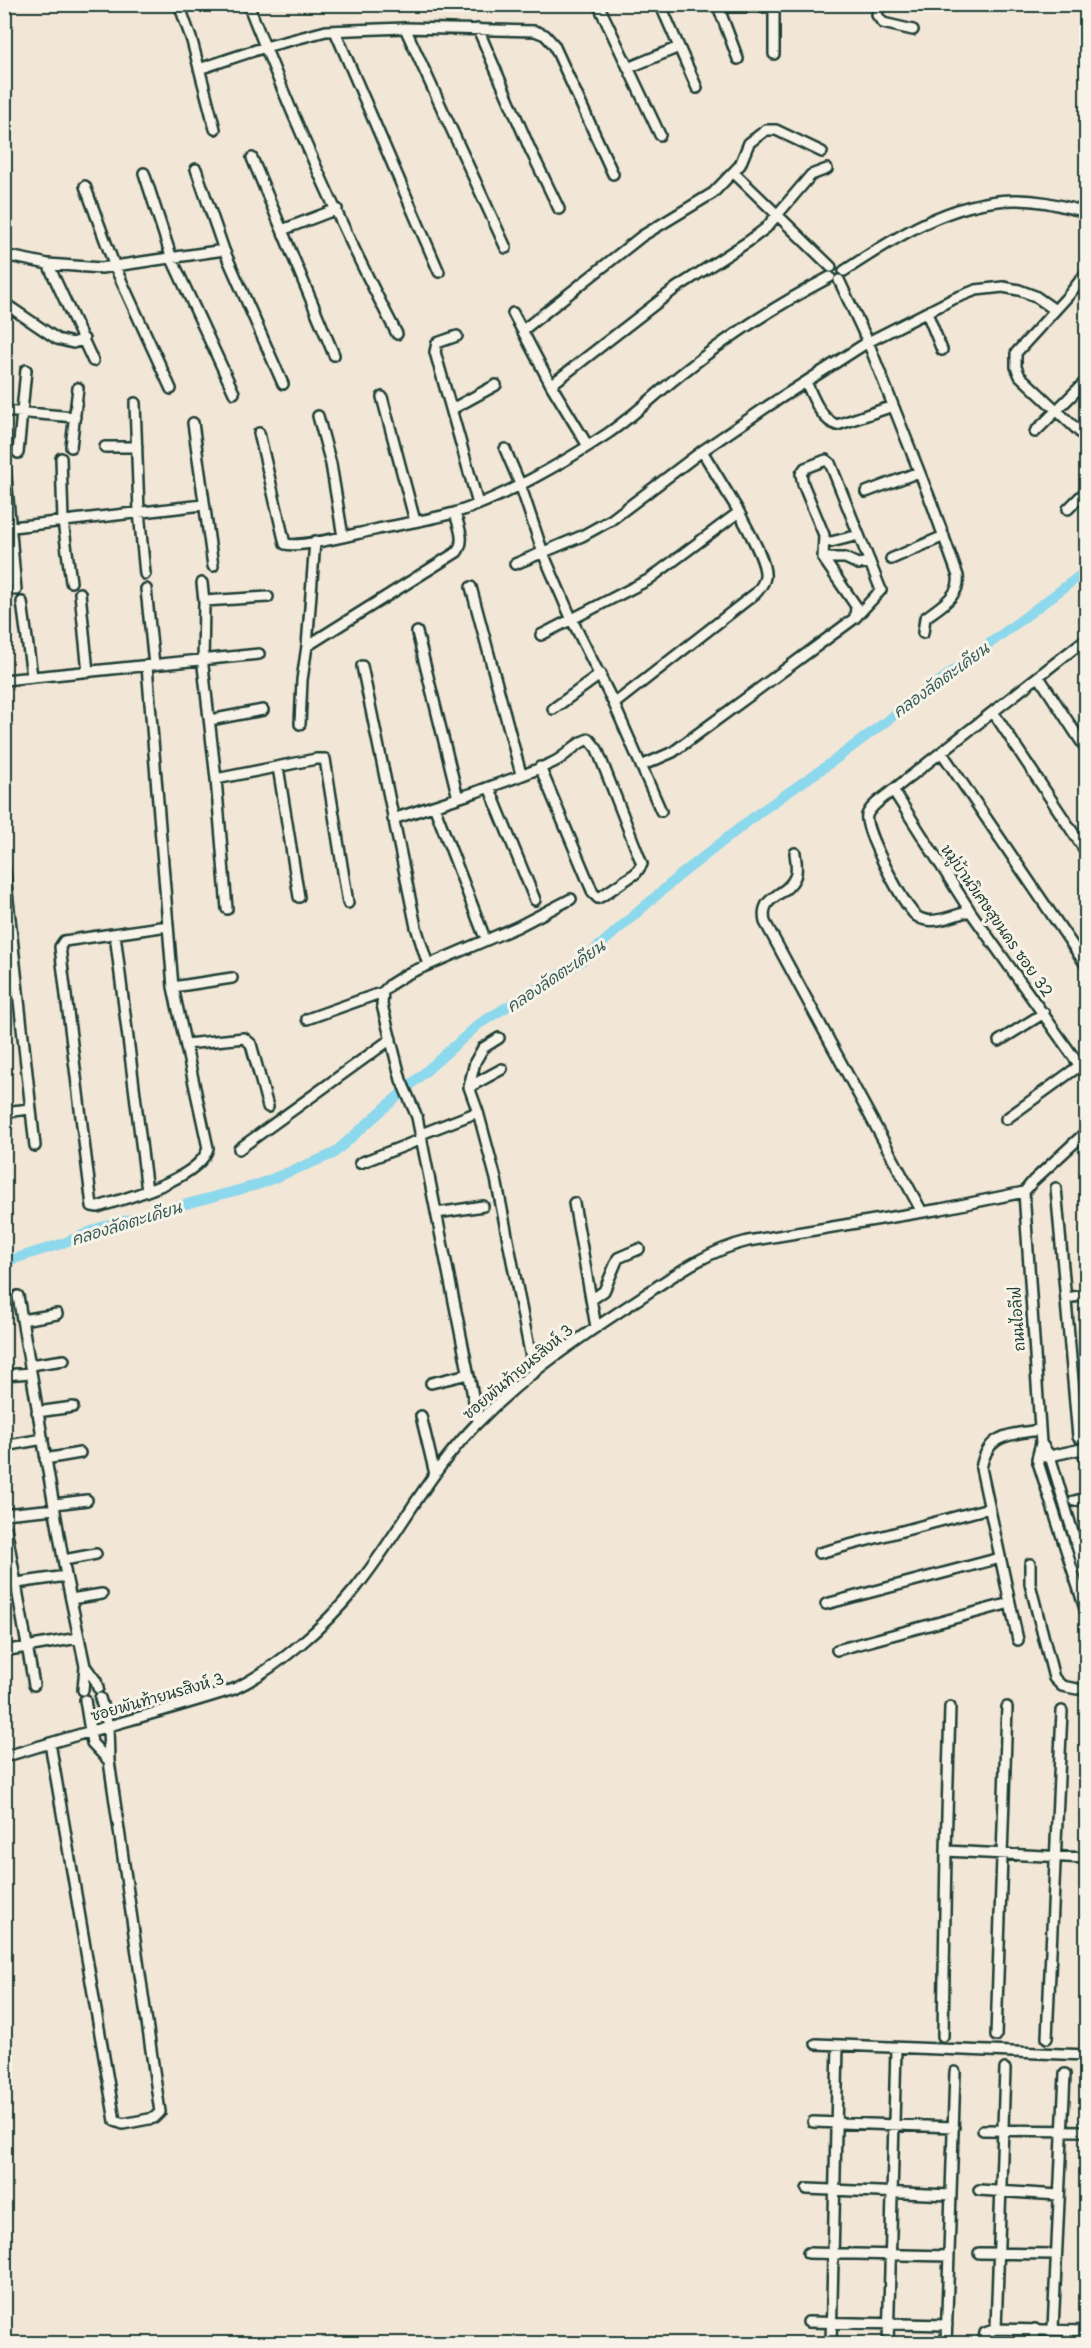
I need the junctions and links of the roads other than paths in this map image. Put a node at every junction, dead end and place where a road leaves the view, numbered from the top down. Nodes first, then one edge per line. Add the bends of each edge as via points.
1 (179, 4) edge
2 (248, 4) edge
3 (598, 4) edge
4 (640, 4) edge
5 (879, 4) edge
6 (651, 5) edge
7 (703, 5) edge
8 (661, 6) edge
9 (718, 6) edge
10 (774, 6) edge
11 (405, 28) junction
12 (478, 29) junction
13 (913, 30) dead end
14 (335, 31) junction
15 (679, 47) junction
16 (265, 48) junction
17 (774, 54) dead end
18 (738, 59) dead end
19 (628, 68) junction
20 (199, 69) junction
21 (697, 88) dead end
22 (215, 129) dead end
23 (660, 135) dead end
24 (822, 152) dead end
25 (252, 158) dead end
26 (196, 169) dead end
27 (827, 169) dead end
28 (734, 172) junction
29 (144, 173) dead end
30 (613, 174) dead end
31 (84, 186) dead end
32 (559, 208) dead end
33 (337, 209) junction
34 (1086, 213) edge
35 (778, 215) junction
36 (282, 230) junction
37 (506, 248) dead end
38 (224, 250) junction
39 (4, 255) edge
40 (172, 259) junction
41 (48, 264) junction
42 (115, 267) junction
43 (439, 272) dead end
44 (1086, 273) edge
45 (833, 275) junction
46 (4, 303) edge
47 (1055, 310) junction
48 (927, 312) junction
49 (513, 313) dead end
50 (523, 330) junction
51 (397, 334) dead end
52 (457, 336) dead end
53 (84, 339) junction
54 (868, 342) junction
55 (942, 350) dead end
56 (334, 355) dead end
57 (93, 361) dead end
58 (26, 370) dead end
59 (1086, 381) edge
60 (806, 382) junction
61 (283, 384) dead end
62 (495, 385) dead end
63 (551, 385) junction
64 (78, 388) dead end
65 (171, 389) dead end
66 (234, 393) dead end
67 (382, 397) dead end
68 (135, 403) dead end
69 (892, 406) junction
70 (452, 409) junction
71 (1058, 410) junction
72 (4, 411) edge
73 (21, 414) junction
74 (318, 416) dead end
75 (75, 417) junction
76 (194, 423) dead end
77 (1035, 432) dead end
78 (259, 433) dead end
79 (1086, 438) edge
80 (588, 446) junction
81 (71, 447) dead end
82 (105, 447) dead end
83 (137, 447) junction
84 (505, 449) dead end
85 (702, 452) junction
86 (18, 453) dead end
87 (61, 458) dead end
88 (5, 465) edge
89 (919, 472) junction
90 (520, 484) junction
91 (1086, 491) edge
92 (866, 492) dead end
93 (478, 504) junction
94 (203, 505) junction
95 (1068, 509) dead end
96 (139, 512) junction
97 (739, 512) junction
98 (455, 513) junction
99 (63, 521) junction
100 (416, 521) junction
101 (7, 527) edge
102 (859, 535) junction
103 (944, 536) junction
104 (343, 537) junction
105 (315, 541) junction
106 (824, 541) junction
107 (543, 553) junction
108 (823, 558) junction
109 (891, 559) dead end
110 (870, 562) junction
111 (515, 564) dead end
112 (213, 566) dead end
113 (145, 574) dead end
114 (71, 582) dead end
115 (202, 584) dead end
116 (471, 587) dead end
117 (146, 589) dead end
118 (16, 590) dead end
119 (80, 593) dead end
120 (268, 597) dead end
121 (204, 601) junction
122 (22, 602) dead end
123 (855, 618) junction
124 (572, 620) junction
125 (417, 632) dead end
126 (923, 633) dead end
127 (540, 635) dead end
128 (1086, 640) edge
129 (308, 646) junction
130 (259, 654) dead end
131 (203, 660) junction
132 (151, 665) junction
133 (362, 666) dead end
134 (88, 672) junction
135 (601, 674) junction
136 (32, 676) junction
137 (1039, 677) junction
138 (4, 680) edge
139 (614, 704) junction
140 (553, 709) dead end
141 (263, 710) dead end
142 (993, 712) junction
143 (210, 720) junction
144 (300, 724) dead end
145 (1086, 749) edge
146 (942, 753) junction
147 (641, 766) junction
148 (278, 767) junction
149 (540, 767) junction
150 (521, 774) junction
151 (216, 779) junction
152 (489, 787) junction
153 (893, 790) junction
154 (458, 798) junction
155 (434, 806) junction
156 (661, 811) dead end
157 (393, 819) junction
158 (1086, 852) edge
159 (795, 854) dead end
160 (4, 864) edge
161 (299, 897) dead end
162 (571, 899) dead end
163 (535, 900) dead end
164 (348, 903) dead end
165 (227, 909) dead end
166 (970, 911) junction
167 (168, 926) junction
168 (483, 933) dead end
169 (115, 934) junction
170 (428, 965) junction
171 (1086, 965) edge
172 (232, 978) dead end
173 (173, 987) junction
174 (383, 992) junction
175 (1044, 1013) junction
176 (307, 1019) dead end
177 (499, 1038) dead end
178 (391, 1039) junction
179 (999, 1041) dead end
180 (186, 1044) junction
181 (1083, 1064) edge
182 (502, 1070) dead end
183 (469, 1087) junction
184 (268, 1107) dead end
185 (30, 1109) junction
186 (4, 1112) edge
187 (478, 1112) junction
188 (1006, 1119) dead end
189 (1086, 1132) edge
190 (421, 1136) junction
191 (35, 1146) dead end
192 (239, 1149) dead end
193 (360, 1163) dead end
194 (1056, 1188) dead end
195 (147, 1191) junction
196 (1024, 1192) junction
197 (574, 1203) dead end
198 (483, 1206) dead end
199 (922, 1212) junction
200 (437, 1214) junction
201 (639, 1249) dead end
202 (1086, 1295) edge
203 (18, 1296) dead end
204 (1066, 1298) junction
205 (591, 1300) junction
206 (57, 1314) dead end
207 (22, 1320) junction
208 (596, 1327) junction
209 (64, 1360) dead end
210 (30, 1369) junction
211 (534, 1373) junction
212 (468, 1374) junction
213 (4, 1375) edge
214 (431, 1383) dead end
215 (73, 1407) dead end
216 (37, 1412) junction
217 (421, 1416) dead end
218 (478, 1421) junction
219 (1039, 1430) junction
220 (1078, 1437) dead end
221 (43, 1439) junction
222 (1041, 1443) junction
223 (4, 1446) edge
224 (1086, 1448) edge
225 (80, 1453) dead end
226 (1050, 1456) junction
227 (45, 1459) junction
228 (1037, 1459) junction
229 (435, 1474) junction
230 (1086, 1498) edge
231 (87, 1500) dead end
232 (1074, 1501) dead end
233 (55, 1507) junction
234 (989, 1508) junction
235 (4, 1515) edge
236 (819, 1553) dead end
237 (96, 1554) dead end
238 (1000, 1558) junction
239 (64, 1560) junction
240 (1030, 1564) dead end
241 (66, 1576) junction
242 (1086, 1576) edge
243 (4, 1578) edge
244 (17, 1579) junction
245 (102, 1594) dead end
246 (70, 1599) junction
247 (825, 1604) dead end
248 (1010, 1604) junction
249 (1086, 1612) edge
250 (78, 1638) junction
251 (1018, 1640) dead end
252 (27, 1647) junction
253 (9, 1650) dead end
254 (837, 1650) dead end
255 (85, 1666) junction
256 (34, 1685) dead end
257 (1083, 1691) edge
258 (951, 1707) dead end
259 (1006, 1707) dead end
260 (1062, 1712) dead end
261 (108, 1725) junction
262 (90, 1730) junction
263 (50, 1743) junction
264 (4, 1757) edge
265 (108, 1761) junction
266 (946, 1851) junction
267 (1001, 1854) junction
268 (1056, 1856) junction
269 (1086, 1858) edge
270 (943, 2036) dead end
271 (996, 2036) dead end
272 (1047, 2038) dead end
273 (816, 2044) dead end
274 (838, 2045) junction
275 (896, 2049) junction
276 (1086, 2055) edge
277 (1005, 2069) dead end
278 (955, 2072) dead end
279 (1065, 2074) dead end
280 (813, 2122) dead end
281 (837, 2123) junction
282 (894, 2125) junction
283 (954, 2127) junction
284 (983, 2130) dead end
285 (1003, 2130) junction
286 (1086, 2131) edge
287 (1062, 2132) junction
288 (807, 2189) dead end
289 (835, 2190) junction
290 (980, 2190) dead end
291 (1000, 2191) junction
292 (892, 2192) junction
293 (951, 2194) junction
294 (1059, 2195) junction
295 (808, 2253) dead end
296 (834, 2253) junction
297 (979, 2253) dead end
298 (998, 2253) junction
299 (1056, 2254) junction
300 (890, 2255) junction
301 (949, 2256) junction
302 (808, 2322) dead end
303 (832, 2323) junction
304 (888, 2324) junction
305 (947, 2325) junction
306 (996, 2329) junction
307 (1035, 2329) junction
308 (1053, 2329) junction
309 (1086, 2331) edge
310 (831, 2343) edge
311 (888, 2343) edge
312 (946, 2343) edge
313 (983, 2343) edge
314 (1034, 2343) edge

1 - 20 street
2 - 16 street
3 - 19 street
4 - 6 street
5 - 13 street via 877,15 883,23
6 - 8 street
7 - 8 street
7 - 9 street
8 - 15 street
9 - 10 street
9 - 18 street
10 - 17 street
11 - 12 street
11 - 14 street
11 - 37 street
12 - 30 street via 535,31 545,35 554,45
12 - 32 street
14 - 16 street
14 - 43 street
15 - 19 street
15 - 21 street
16 - 20 street
16 - 33 street
19 - 23 street
20 - 22 street
24 - 28 street via 766,129 749,143
25 - 36 street
26 - 38 street
27 - 35 street via 811,175
28 - 35 street
28 - 50 street via 704,199 642,236
29 - 40 street
31 - 42 street
33 - 36 street
33 - 51 street
34 - 45 street via 1057,204 1012,200 959,209 879,247 844,271 837,265
35 - 45 street
35 - 63 street via 749,241 676,288
36 - 56 street
38 - 40 street
38 - 61 street
39 - 41 street
40 - 42 street
40 - 66 street
41 - 42 street
41 - 53 street
42 - 65 street
44 - 47 street
45 - 54 street
45 - 80 street via 739,332
46 - 53 street via 57,339 73,343
47 - 48 street via 1035,296 997,287 976,290
47 - 71 street via 1015,358 1020,376
48 - 54 street
48 - 55 street
49 - 50 street
50 - 63 street
52 - 70 street via 435,346
53 - 57 street
54 - 60 street
54 - 69 street
58 - 73 street
59 - 71 street
60 - 69 street via 824,416 837,425
60 - 85 street
62 - 70 street
63 - 80 street
64 - 75 street
67 - 100 street
68 - 83 street
69 - 89 street
70 - 93 street
71 - 77 street
71 - 79 street
72 - 73 street
73 - 75 street
73 - 86 street
74 - 104 street via 331,464
75 - 81 street
76 - 94 street
78 - 105 street via 285,544
80 - 90 street
82 - 83 street
83 - 96 street
84 - 90 street
85 - 97 street
85 - 107 street via 611,520
87 - 99 street
88 - 101 street
89 - 92 street
89 - 103 street
90 - 93 street
90 - 107 street
91 - 95 street
93 - 98 street
94 - 96 street
94 - 112 street
96 - 99 street
96 - 113 street
97 - 124 street via 648,580
97 - 139 street via 763,563 764,583
98 - 100 street
98 - 129 street via 462,540 458,552
99 - 101 street
99 - 114 street
100 - 104 street
101 - 118 street
102 - 106 street
102 - 106 street via 826,460 807,467 801,474
102 - 110 street
103 - 109 street
103 - 126 street via 959,585 925,618
104 - 105 street
105 - 129 street
106 - 108 street
107 - 111 street
107 - 124 street
108 - 110 street via 845,558 858,564
108 - 123 street via 856,606
110 - 123 street via 881,592
115 - 121 street
116 - 150 street
117 - 132 street
119 - 134 street
120 - 121 street
121 - 131 street
122 - 136 street
123 - 147 street via 673,752
124 - 127 street
124 - 135 street
125 - 154 street
128 - 137 street
129 - 144 street
130 - 131 street
131 - 132 street
131 - 143 street
132 - 134 street
132 - 167 street
133 - 157 street
134 - 136 street
135 - 139 street
135 - 140 street
136 - 138 street
137 - 142 street
137 - 145 street
139 - 147 street
141 - 143 street
142 - 146 street
142 - 158 street
143 - 151 street
146 - 153 street
146 - 171 street
147 - 156 street
148 - 151 street
148 - 161 street
148 - 164 street via 325,759
149 - 149 street via 593,893 598,898 636,873 642,864 597,749 592,741 584,740 556,761
149 - 150 street
150 - 152 street
151 - 165 street
152 - 154 street
152 - 163 street
153 - 166 street, หมู่บ้านวิเศษสุขนคร ซอย 32
153 - 166 street via 871,808 867,827 910,910 932,921
154 - 155 street
155 - 157 street
155 - 168 street
157 - 170 street
159 - 199 street via 795,879 768,902 763,913 765,922
160 - 185 street
162 - 170 street
166 - 175 street, หมู่บ้านวิเศษสุขนคร ซอย 32
167 - 169 street
167 - 173 street
169 - 195 street
169 - 195 street via 64,941 60,947 91,1203 98,1207
170 - 174 street
172 - 173 street
173 - 180 street
174 - 176 street
174 - 178 street via 382,1005
175 - 179 street
175 - 181 street, หมู่บ้านวิเศษสุขนคร ซอย 32
177 - 183 street via 477,1054
178 - 190 street
178 - 192 street
180 - 184 street via 244,1038 251,1044
180 - 195 street via 207,1140 206,1155 201,1163
181 - 188 street
182 - 183 street
183 - 187 street
185 - 186 street
185 - 191 street
187 - 190 street
187 - 211 street via 496,1179
189 - 196 street
190 - 193 street
190 - 200 street
194 - 204 street
196 - 199 street, ซอยพันท้ายนรสิงห์ 3
196 - 219 street, ถนนไอลีฟ
197 - 205 street
198 - 200 street
199 - 208 street, ซอยพันท้ายนรสิงห์ 3 via 726,1246 696,1261
200 - 212 street
201 - 205 street via 618,1258 604,1291
202 - 204 street
203 - 207 street
204 - 220 street
205 - 208 street
206 - 207 street
207 - 210 street
208 - 211 street, ซอยพันท้ายนรสิงห์ 3
209 - 210 street
210 - 213 street
210 - 216 street
211 - 218 street, ซอยพันท้ายนรสิงห์ 3
212 - 214 street
212 - 218 street
215 - 216 street
216 - 221 street
217 - 229 street
218 - 229 street, ซอยพันท้ายนรสิงห์ 3
219 - 222 street, ถนนไอลีฟ
219 - 234 street via 998,1437 984,1454 981,1468
221 - 223 street
221 - 227 street
222 - 226 street, ถนนไอลีฟ
222 - 228 street, ถนนไอลีฟ
224 - 226 street
225 - 227 street
226 - 228 street
226 - 242 street, ถนนไอลีฟ
227 - 233 street
228 - 249 street
229 - 261 street, ซอยพันท้ายนรสิงห์ 3 via 355,1590 308,1638 281,1659 234,1689 133,1721
230 - 232 street
231 - 233 street
233 - 235 street
233 - 239 street
234 - 236 street
234 - 238 street
235 - 244 street
237 - 239 street
238 - 247 street
238 - 248 street
239 - 241 street
240 - 257 street via 1030,1584 1054,1678 1062,1686
241 - 244 street
241 - 246 street
243 - 244 street
244 - 252 street
245 - 246 street
246 - 250 street
248 - 251 street
248 - 254 street
250 - 252 street
250 - 255 street
252 - 253 street
252 - 256 street
255 - 261 street via 96,1681
255 - 262 street via 84,1695
258 - 266 street
259 - 267 street
260 - 268 street
261 - 262 street, ซอยพันท้ายนรสิงห์ 3
261 - 265 street
262 - 263 street, ซอยพันท้ายนรสิงห์ 3
262 - 265 street via 92,1743
263 - 264 street, ซอยพันท้ายนรสิงห์ 3
263 - 265 street via 115,2121 119,2124 154,2118 160,2112
266 - 267 street
266 - 270 street
267 - 268 street
267 - 271 street
268 - 269 street
268 - 272 street
273 - 274 street
274 - 275 street
274 - 281 street
275 - 276 street
275 - 282 street
277 - 285 street
278 - 283 street
279 - 287 street
280 - 281 street
281 - 282 street
281 - 289 street
282 - 283 street
282 - 292 street
283 - 293 street
284 - 285 street
285 - 287 street
285 - 291 street
286 - 287 street
287 - 294 street
288 - 289 street
289 - 292 street
289 - 296 street
290 - 291 street
291 - 294 street
291 - 298 street
292 - 293 street
292 - 300 street
293 - 301 street
294 - 299 street
295 - 296 street
296 - 300 street
296 - 303 street
297 - 298 street
298 - 299 street
298 - 306 street
299 - 308 street
300 - 301 street
300 - 304 street
301 - 305 street
302 - 303 street
303 - 304 street
303 - 310 street
304 - 305 street
304 - 311 street
305 - 312 street
306 - 307 street
306 - 313 street via 985,2333
307 - 308 street
307 - 314 street
308 - 309 street

